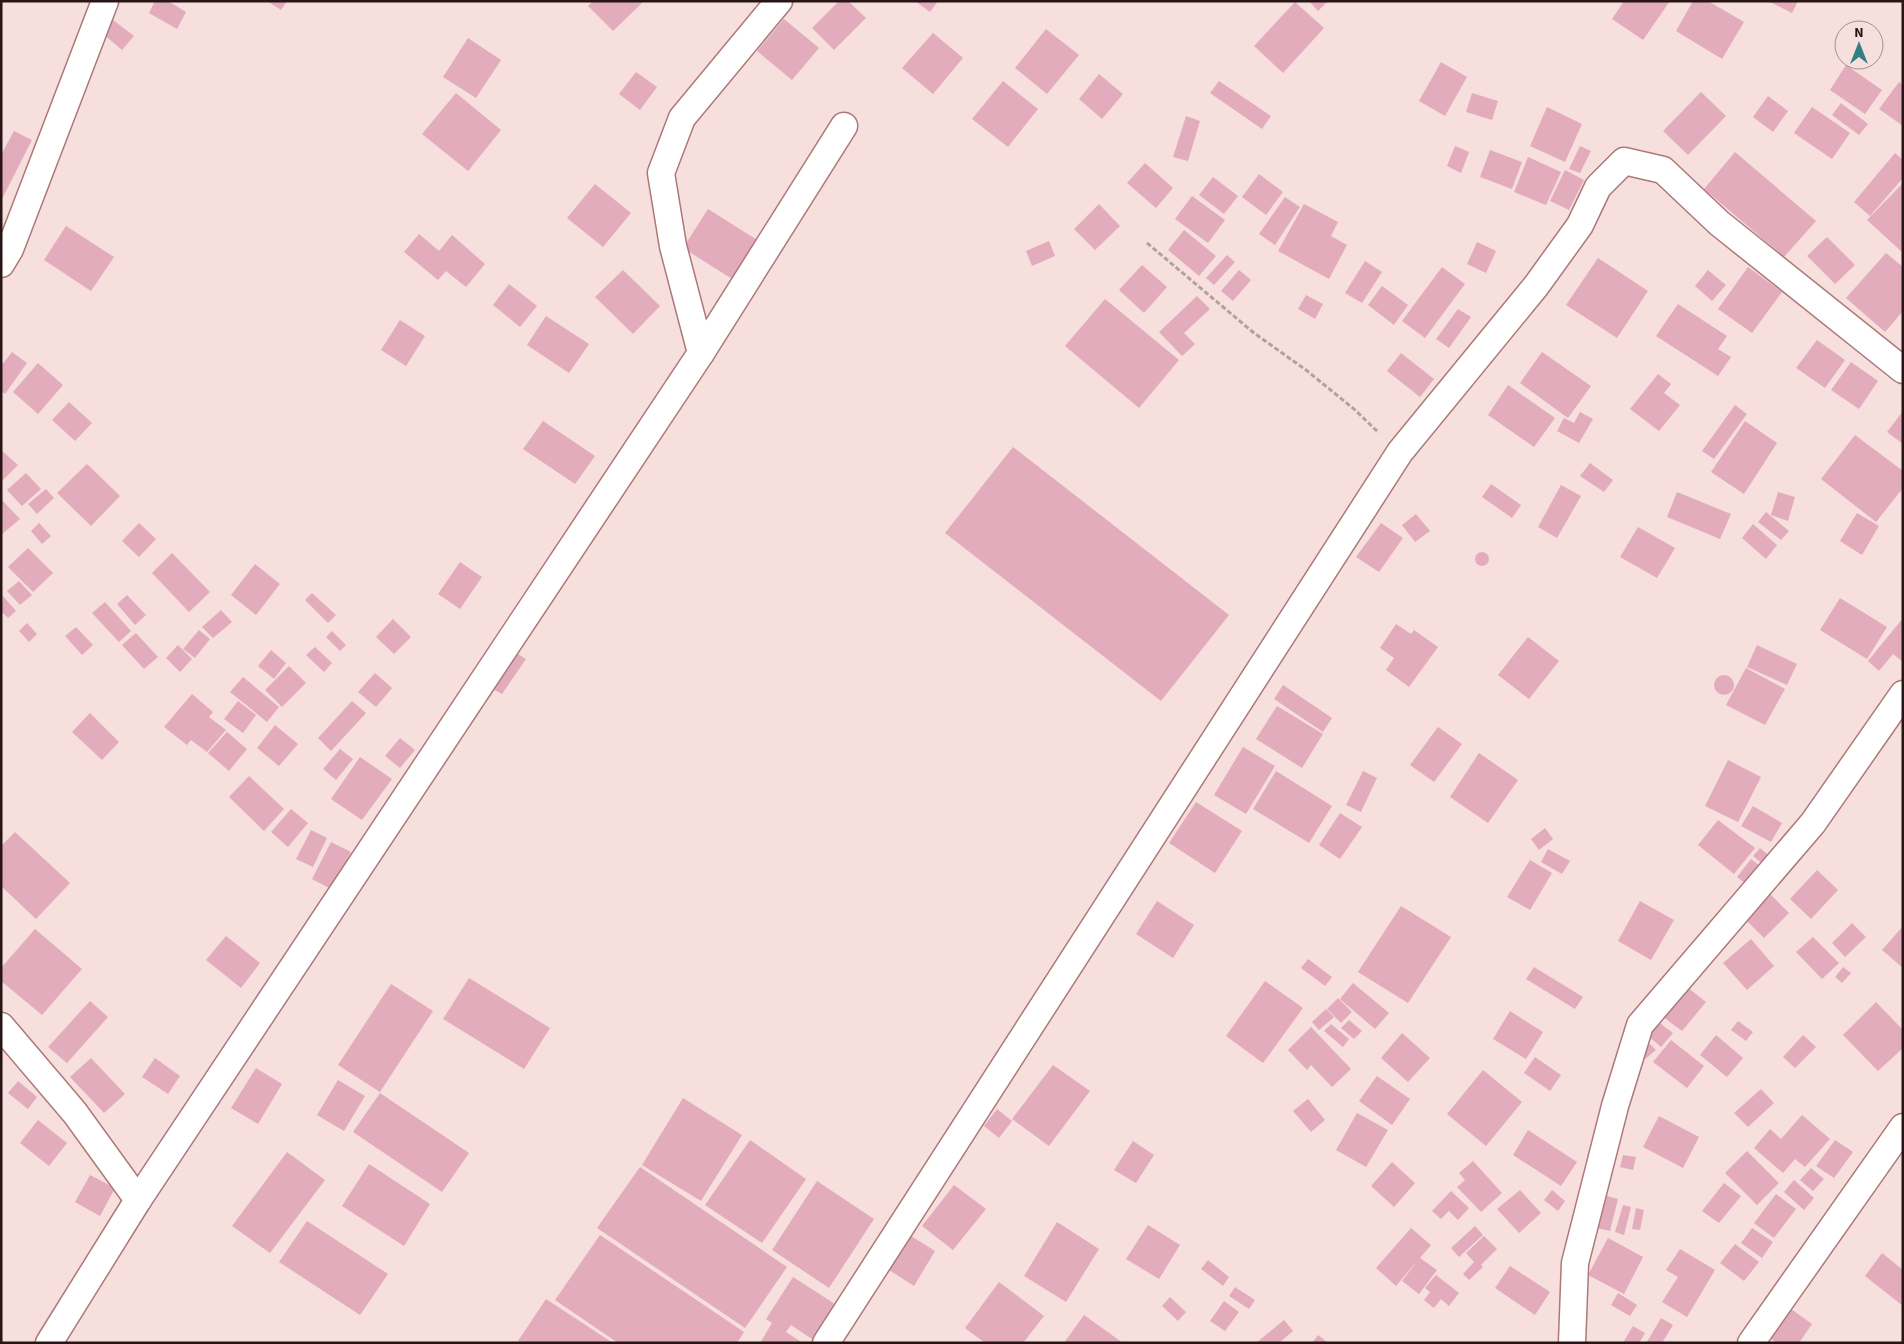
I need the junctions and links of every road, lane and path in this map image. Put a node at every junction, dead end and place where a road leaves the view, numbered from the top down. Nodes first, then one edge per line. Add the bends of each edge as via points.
1 (105, 1) edge
2 (779, 1) edge
3 (844, 126) dead end
4 (1147, 243) dead end
5 (1, 264) edge
6 (701, 353) junction
7 (1903, 370) edge
8 (1400, 452) junction
9 (1903, 694) edge
10 (1, 1026) edge
11 (1903, 1127) edge
12 (138, 1200) junction
13 (49, 1343) edge
14 (826, 1343) edge
15 (1572, 1343) edge
16 (1750, 1343) edge

1 - 5 street via 10,249
2 - 6 street via 682,118 661,173 674,246
3 - 6 street
4 - 8 path via 1254,333 1354,409
6 - 12 street
7 - 8 street via 1719,223 1663,170 1624,161 1598,187 1580,225 1536,286
8 - 14 street
9 - 15 street via 1814,823 1640,1025 1615,1106 1575,1264
10 - 12 street via 74,1114
11 - 16 street
12 - 13 street

